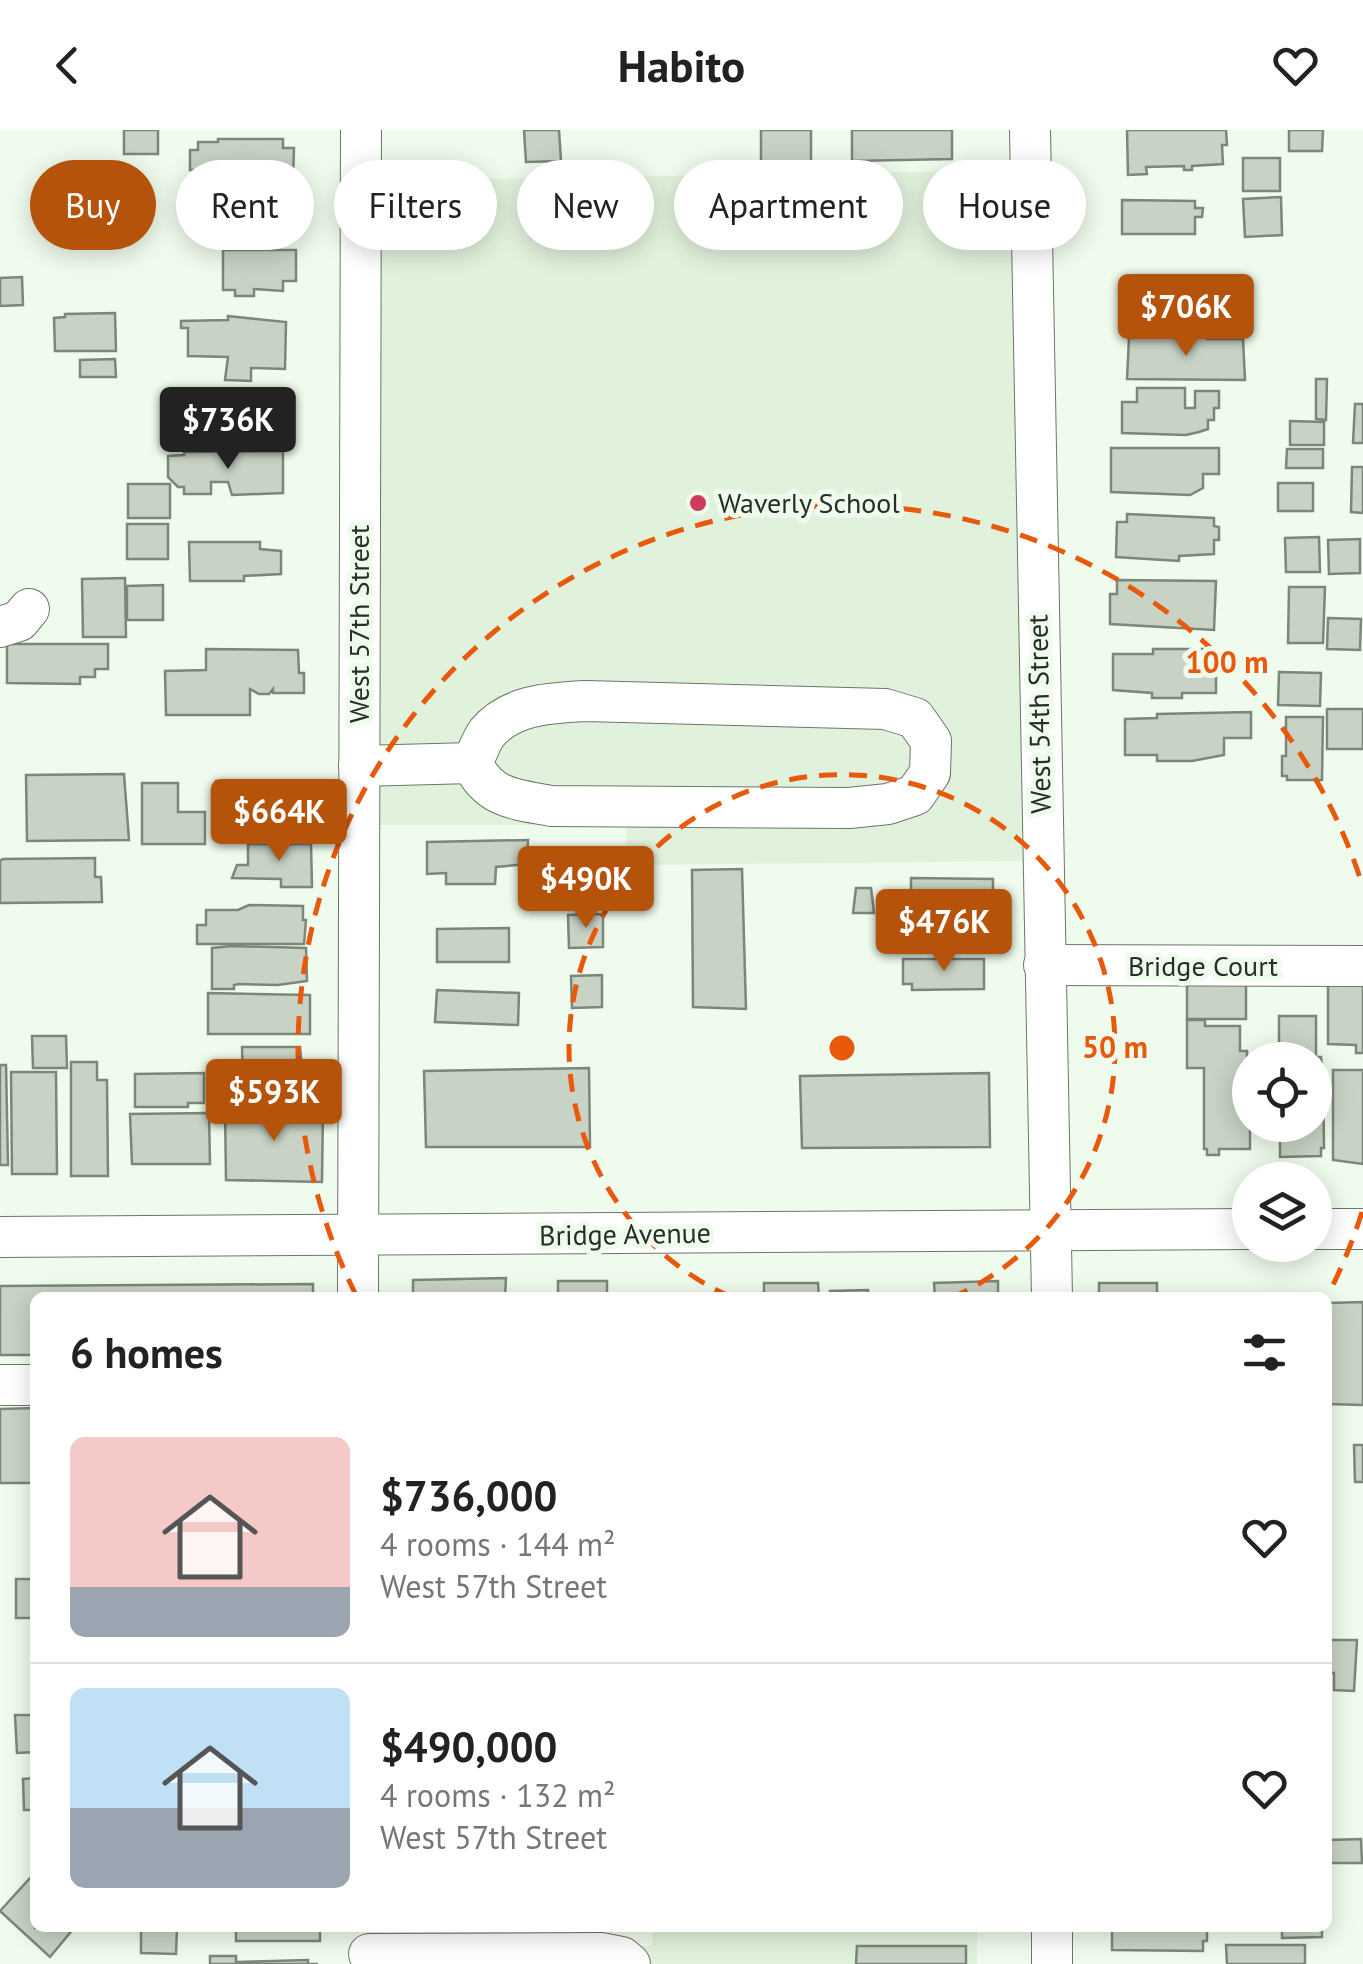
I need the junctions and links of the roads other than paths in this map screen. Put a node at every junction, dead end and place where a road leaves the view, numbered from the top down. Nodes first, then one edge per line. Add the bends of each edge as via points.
1 (361, 130) edge
2 (1030, 130) edge
3 (472, 762) junction
4 (359, 766) junction
5 (1044, 965) junction
6 (1363, 966) edge
7 (1052, 1230) junction
8 (1232, 1230) edge
9 (1332, 1230) edge
10 (1363, 1230) edge
11 (0, 1237) edge
12 (358, 1237) junction
13 (358, 1292) edge
14 (1052, 1292) edge
15 (0, 1385) edge
16 (30, 1385) edge
17 (1052, 1932) edge
18 (369, 1948) edge
19 (630, 1964) edge
20 (1052, 1964) edge

1 - 4 street, West 57th Street
2 - 5 street, West 54th Street
3 - 3 street via 482,784 509,798 552,806 849,808 915,794 930,773 931,741 915,718 885,709 585,701 517,711 487,733
3 - 4 street
4 - 12 street, West 57th Street
5 - 6 street, Bridge Court
5 - 7 street, West 54th Street
7 - 8 street, Bridge Avenue
7 - 12 street, Bridge Avenue
7 - 14 street, West 54th Street
9 - 10 street
11 - 12 street, Bridge Avenue
12 - 13 street, West 57th Street
15 - 16 street
17 - 20 street
18 - 19 street via 602,1953

